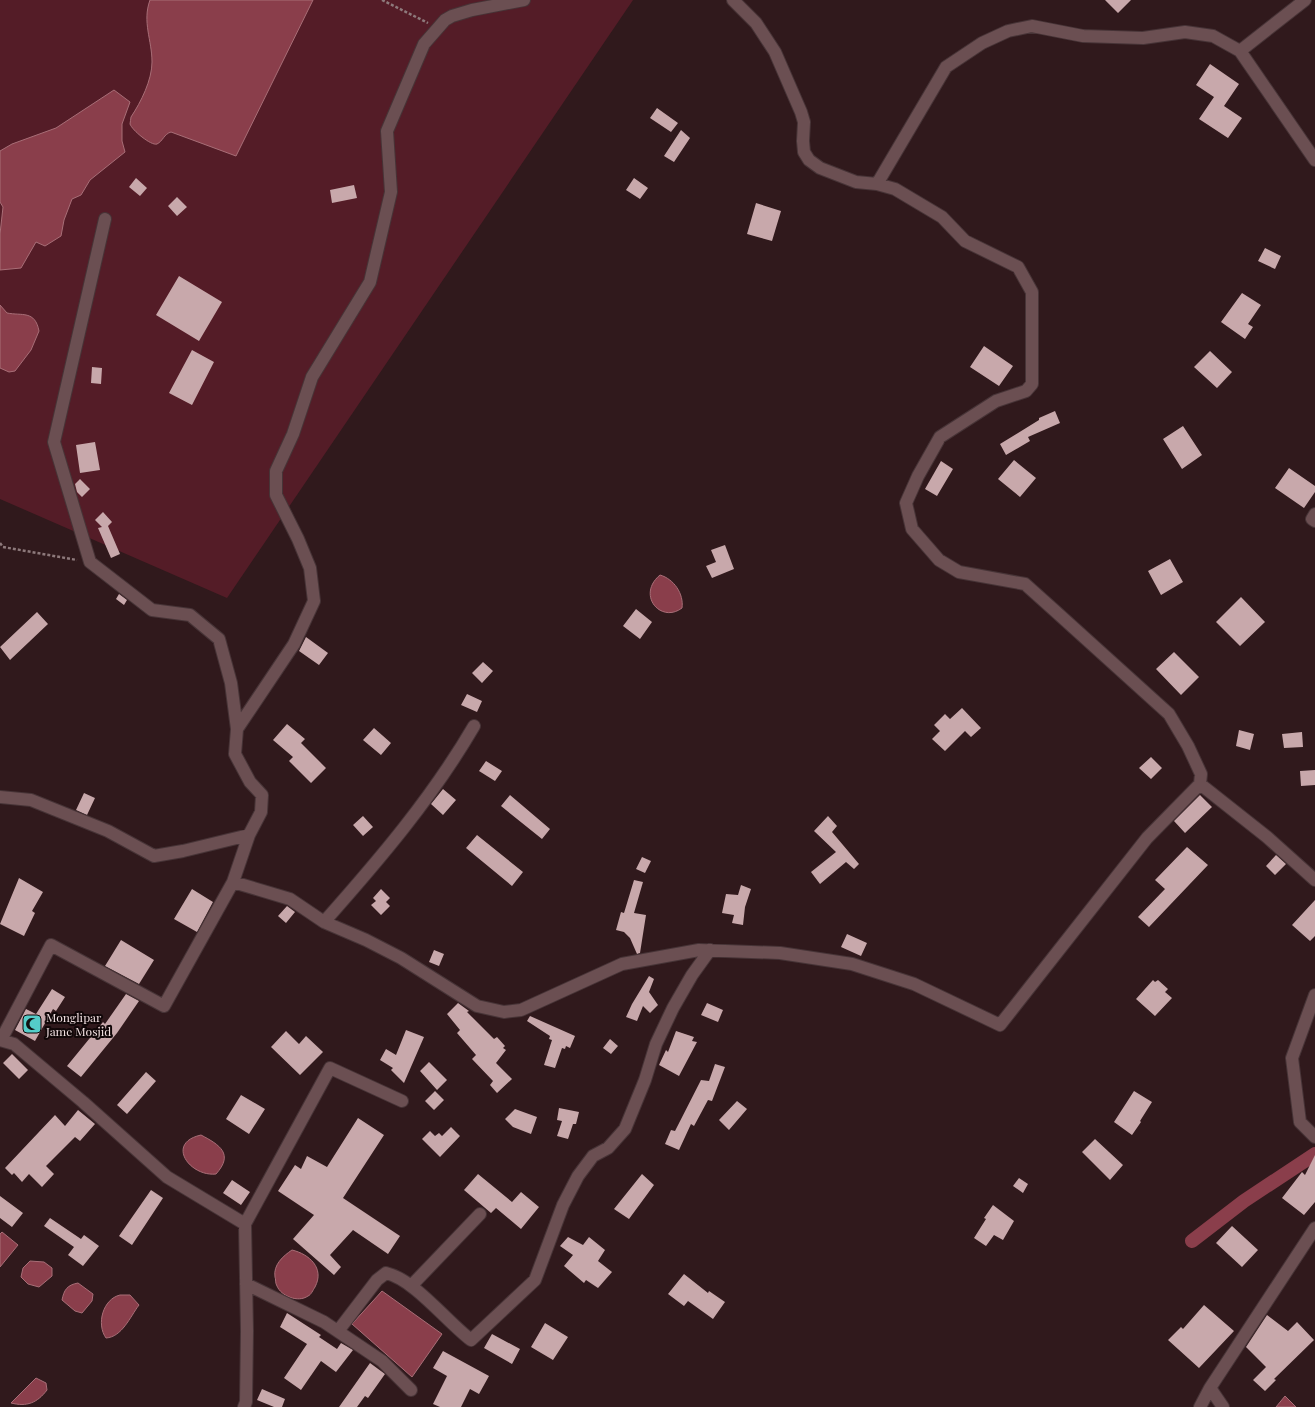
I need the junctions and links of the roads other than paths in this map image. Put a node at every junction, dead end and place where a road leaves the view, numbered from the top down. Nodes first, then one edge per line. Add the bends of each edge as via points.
1 (524, 0) edge
2 (732, 0) edge
3 (1305, 0) edge
4 (1240, 51) junction
5 (1315, 160) edge
6 (877, 184) junction
7 (104, 219) dead end
8 (1315, 514) edge
9 (1315, 521) edge
10 (474, 726) dead end
11 (237, 729) junction
12 (1200, 784) junction
13 (0, 797) edge
14 (249, 835) junction
15 (1315, 880) edge
16 (233, 882) junction
17 (324, 922) junction
18 (710, 950) junction
19 (1315, 995) edge
20 (0, 1040) edge
21 (402, 1101) dead end
22 (1315, 1137) edge
23 (480, 1214) dead end
24 (245, 1224) junction
25 (1315, 1228) edge
26 (246, 1284) junction
27 (412, 1285) junction
28 (338, 1331) junction
29 (1210, 1388) junction
30 (412, 1390) dead end
31 (244, 1407) edge
32 (1200, 1407) edge
33 (1223, 1407) edge

1 - 11 street via 452,16 436,28 424,44 387,130 391,192 370,282 312,377 293,434 276,471 276,495 310,568 314,601 294,644
2 - 6 street via 756,23 775,52 801,112 804,122 804,152 809,160 820,168 856,182
3 - 4 street
4 - 5 street
4 - 6 street via 1213,36 1186,32 1142,38 1083,36 1032,26 1008,31 982,43 946,67
6 - 12 street via 895,189 942,218 965,241 1018,267 1032,292 1032,384 1026,391 996,401 940,437 906,502 912,529 939,560 959,572 1024,584 1054,610 1169,714 1198,767 1201,774
7 - 11 street via 54,442 90,562 152,610 190,615 219,639 231,683
8 - 9 street via 1312,520
10 - 17 street via 452,762 402,832
11 - 14 street via 235,754 250,782 262,795 261,812
12 - 15 street via 1267,837
12 - 18 street via 1147,838 1000,1025 914,984 852,964 780,953
13 - 14 street via 31,800 108,831 154,856
14 - 16 street
16 - 17 street via 290,898
16 - 20 street via 164,1006 51,945
17 - 18 street via 401,958 477,1006 504,1012 522,1010 622,964
18 - 27 street via 673,1008 656,1044 645,1080 624,1129 608,1148 593,1156 578,1176 563,1205 535,1280 470,1340
19 - 22 street via 1292,1058 1300,1122
20 - 24 street via 14,1044 167,1177
21 - 24 street via 330,1068
23 - 27 street
24 - 26 street
25 - 29 street
26 - 28 street
26 - 31 street
27 - 28 street via 386,1273 377,1280
28 - 30 street via 382,1361
29 - 32 street
29 - 33 street

